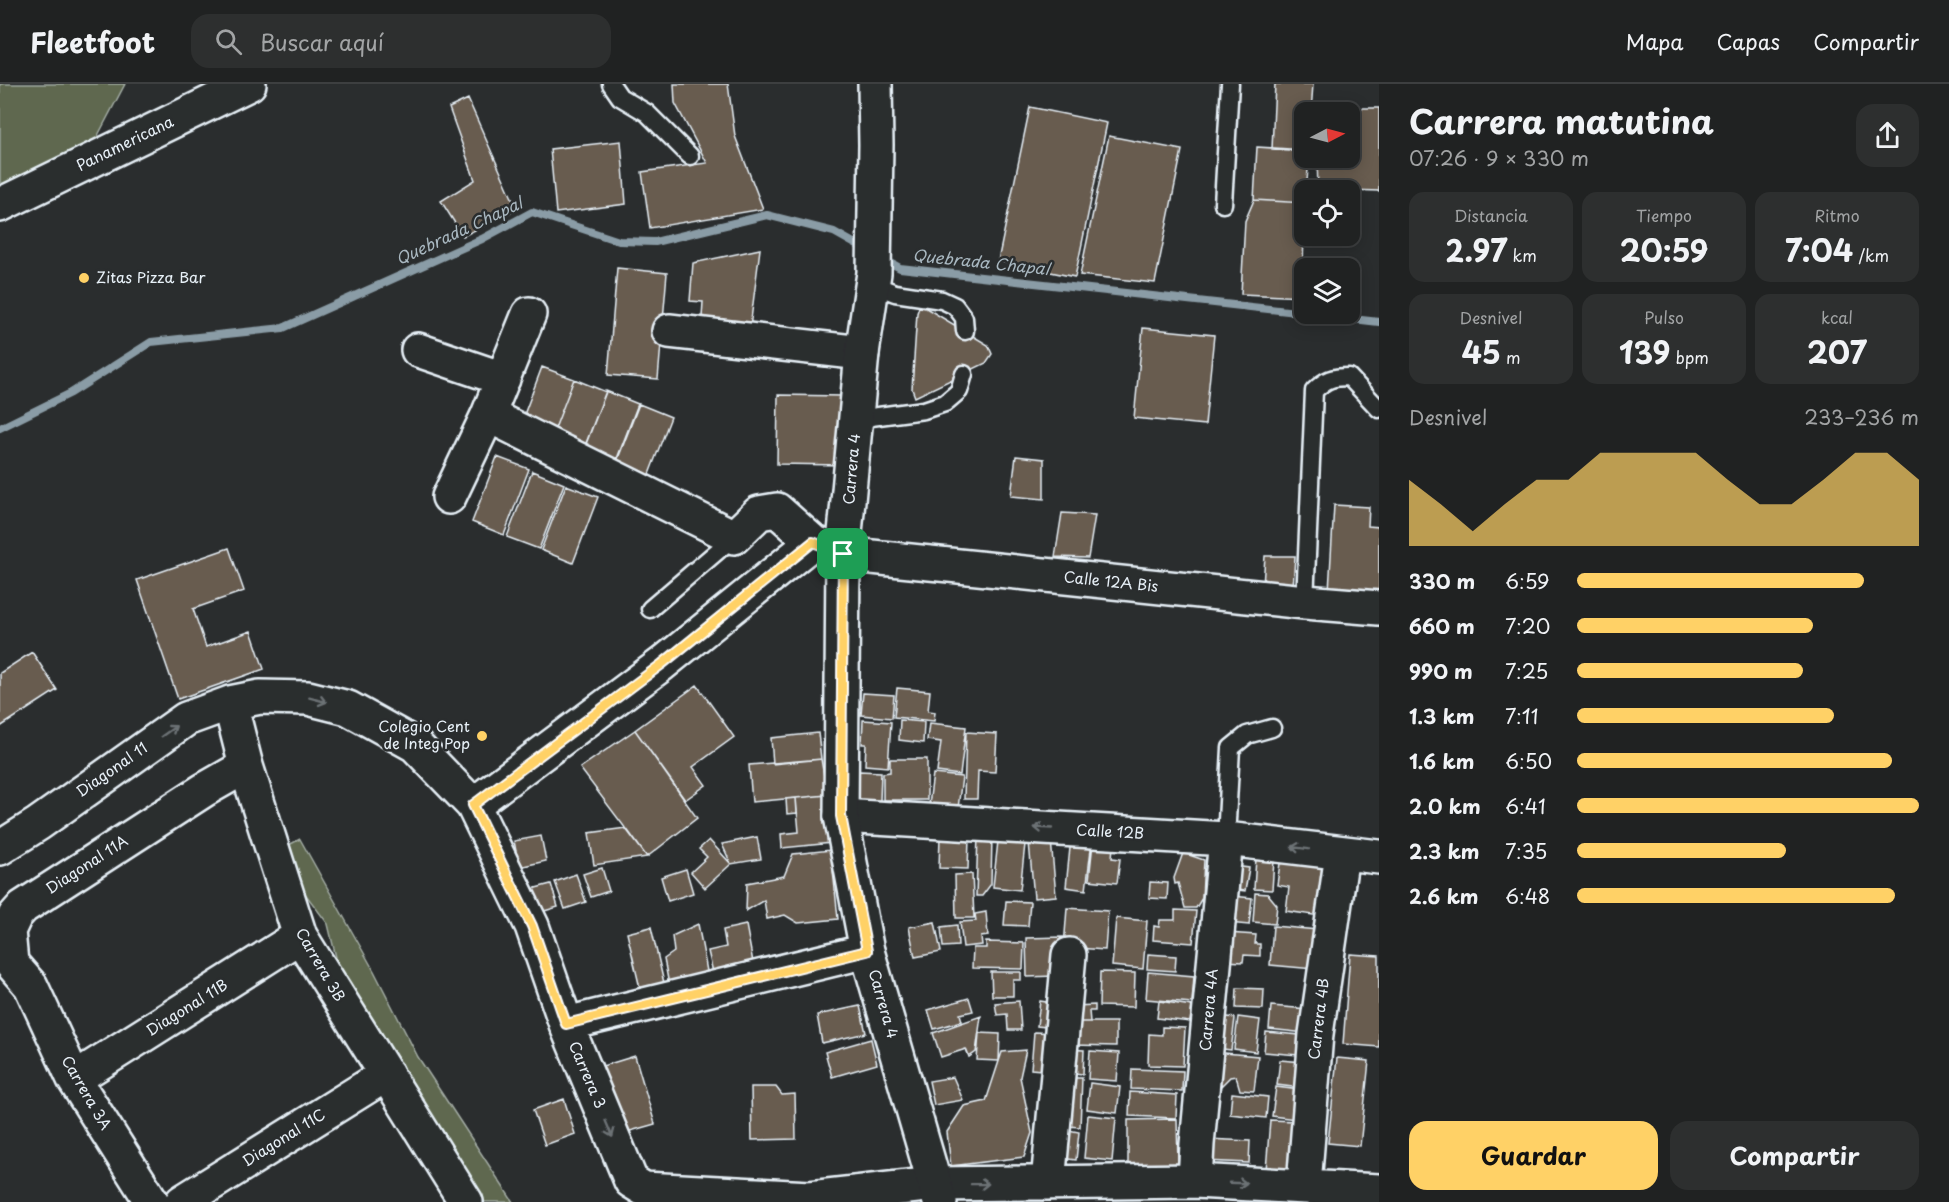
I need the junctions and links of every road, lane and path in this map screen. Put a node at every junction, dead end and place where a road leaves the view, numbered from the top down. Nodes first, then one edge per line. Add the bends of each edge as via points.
1 (228, 84) edge
2 (249, 84) edge
3 (611, 84) edge
4 (874, 84) edge
5 (1230, 84) edge
6 (196, 109) junction
7 (690, 156) dead end
8 (1223, 204) dead end
9 (0, 205) edge
10 (873, 279) junction
11 (529, 314) dead end
12 (669, 331) dead end
13 (965, 331) dead end
14 (418, 350) dead end
15 (862, 354) junction
16 (964, 374) dead end
17 (503, 380) junction
18 (1379, 410) edge
19 (488, 415) junction
20 (856, 425) junction
21 (449, 497) dead end
22 (734, 537) junction
23 (813, 542) junction
24 (843, 554) junction
25 (1305, 602) junction
26 (1379, 608) edge
27 (650, 609) dead end
28 (245, 700) junction
29 (1272, 728) dead end
30 (246, 766) junction
31 (473, 805) junction
32 (841, 816) junction
33 (38, 824) junction
34 (0, 832) edge
35 (1226, 839) junction
36 (0, 848) edge
37 (1342, 854) junction
38 (1379, 857) edge
39 (300, 936) junction
40 (867, 951) junction
41 (1070, 955) dead end
42 (13, 986) edge
43 (566, 1024) junction
44 (387, 1074) junction
45 (74, 1079) junction
46 (1048, 1183) junction
47 (1304, 1185) junction
48 (1379, 1191) edge
49 (1195, 1192) edge
50 (937, 1193) edge
51 (153, 1202) edge
52 (182, 1202) edge
53 (466, 1202) edge

1 - 6 lane
2 - 6 street, Panamericana
3 - 7 lane via 620,97 647,113
4 - 10 street, Carrera 4
5 - 8 lane
6 - 9 street, Panamericana
10 - 13 lane via 895,293 942,300 955,306 964,318
10 - 15 street, Carrera 4
11 - 17 street
12 - 15 street
14 - 17 street
15 - 20 street, Carrera 4
16 - 20 lane via 959,392 945,403 871,417
17 - 19 street
18 - 25 lane via 1349,377 1323,381 1314,392
19 - 21 street
19 - 22 street
20 - 24 street, Carrera 4
22 - 23 street, Calle 12A Bis via 759,513 777,510
22 - 27 lane
23 - 24 street, Calle 12A Bis
23 - 31 street via 662,664
24 - 25 street, Calle 12A Bis
24 - 32 street, Carrera 4
25 - 26 street, Calle 12A Bis
28 - 30 street, Carrera 3B
28 -> 31 street, Carrera 3 via 308,698 348,708 415,746
33 -> 28 street, Diagonal 11 via 186,719
29 - 35 lane via 1246,735 1231,747
30 - 39 street, Carrera 3B
30 - 42 street, Diagonal 11A via 23,907 8,931
31 - 43 street, Carrera 3 via 532,926
35 -> 32 street, Calle 12B
32 - 40 street, Carrera 4
33 - 34 lane
33 - 36 street, Diagonal 11
37 -> 35 street, Calle 12B
35 - 49 street, Carrera 4A
37 - 38 street, Calle 12B
37 - 47 street, Carrera 4B via 1316,1034
39 - 44 street, Carrera 3B
39 - 45 street, Diagonal 11B
40 - 43 street
40 - 50 street, Carrera 4
41 - 46 street
42 - 45 street, Carrera 3A via 31,986
43 -> 50 street, Carrera 3 via 631,1181 644,1189 810,1198
44 - 52 street, Diagonal 11C
44 - 53 street, Carrera 3B
45 - 51 street, Carrera 3A
46 - 49 street
50 -> 46 street
47 - 48 street
49 -> 47 street

